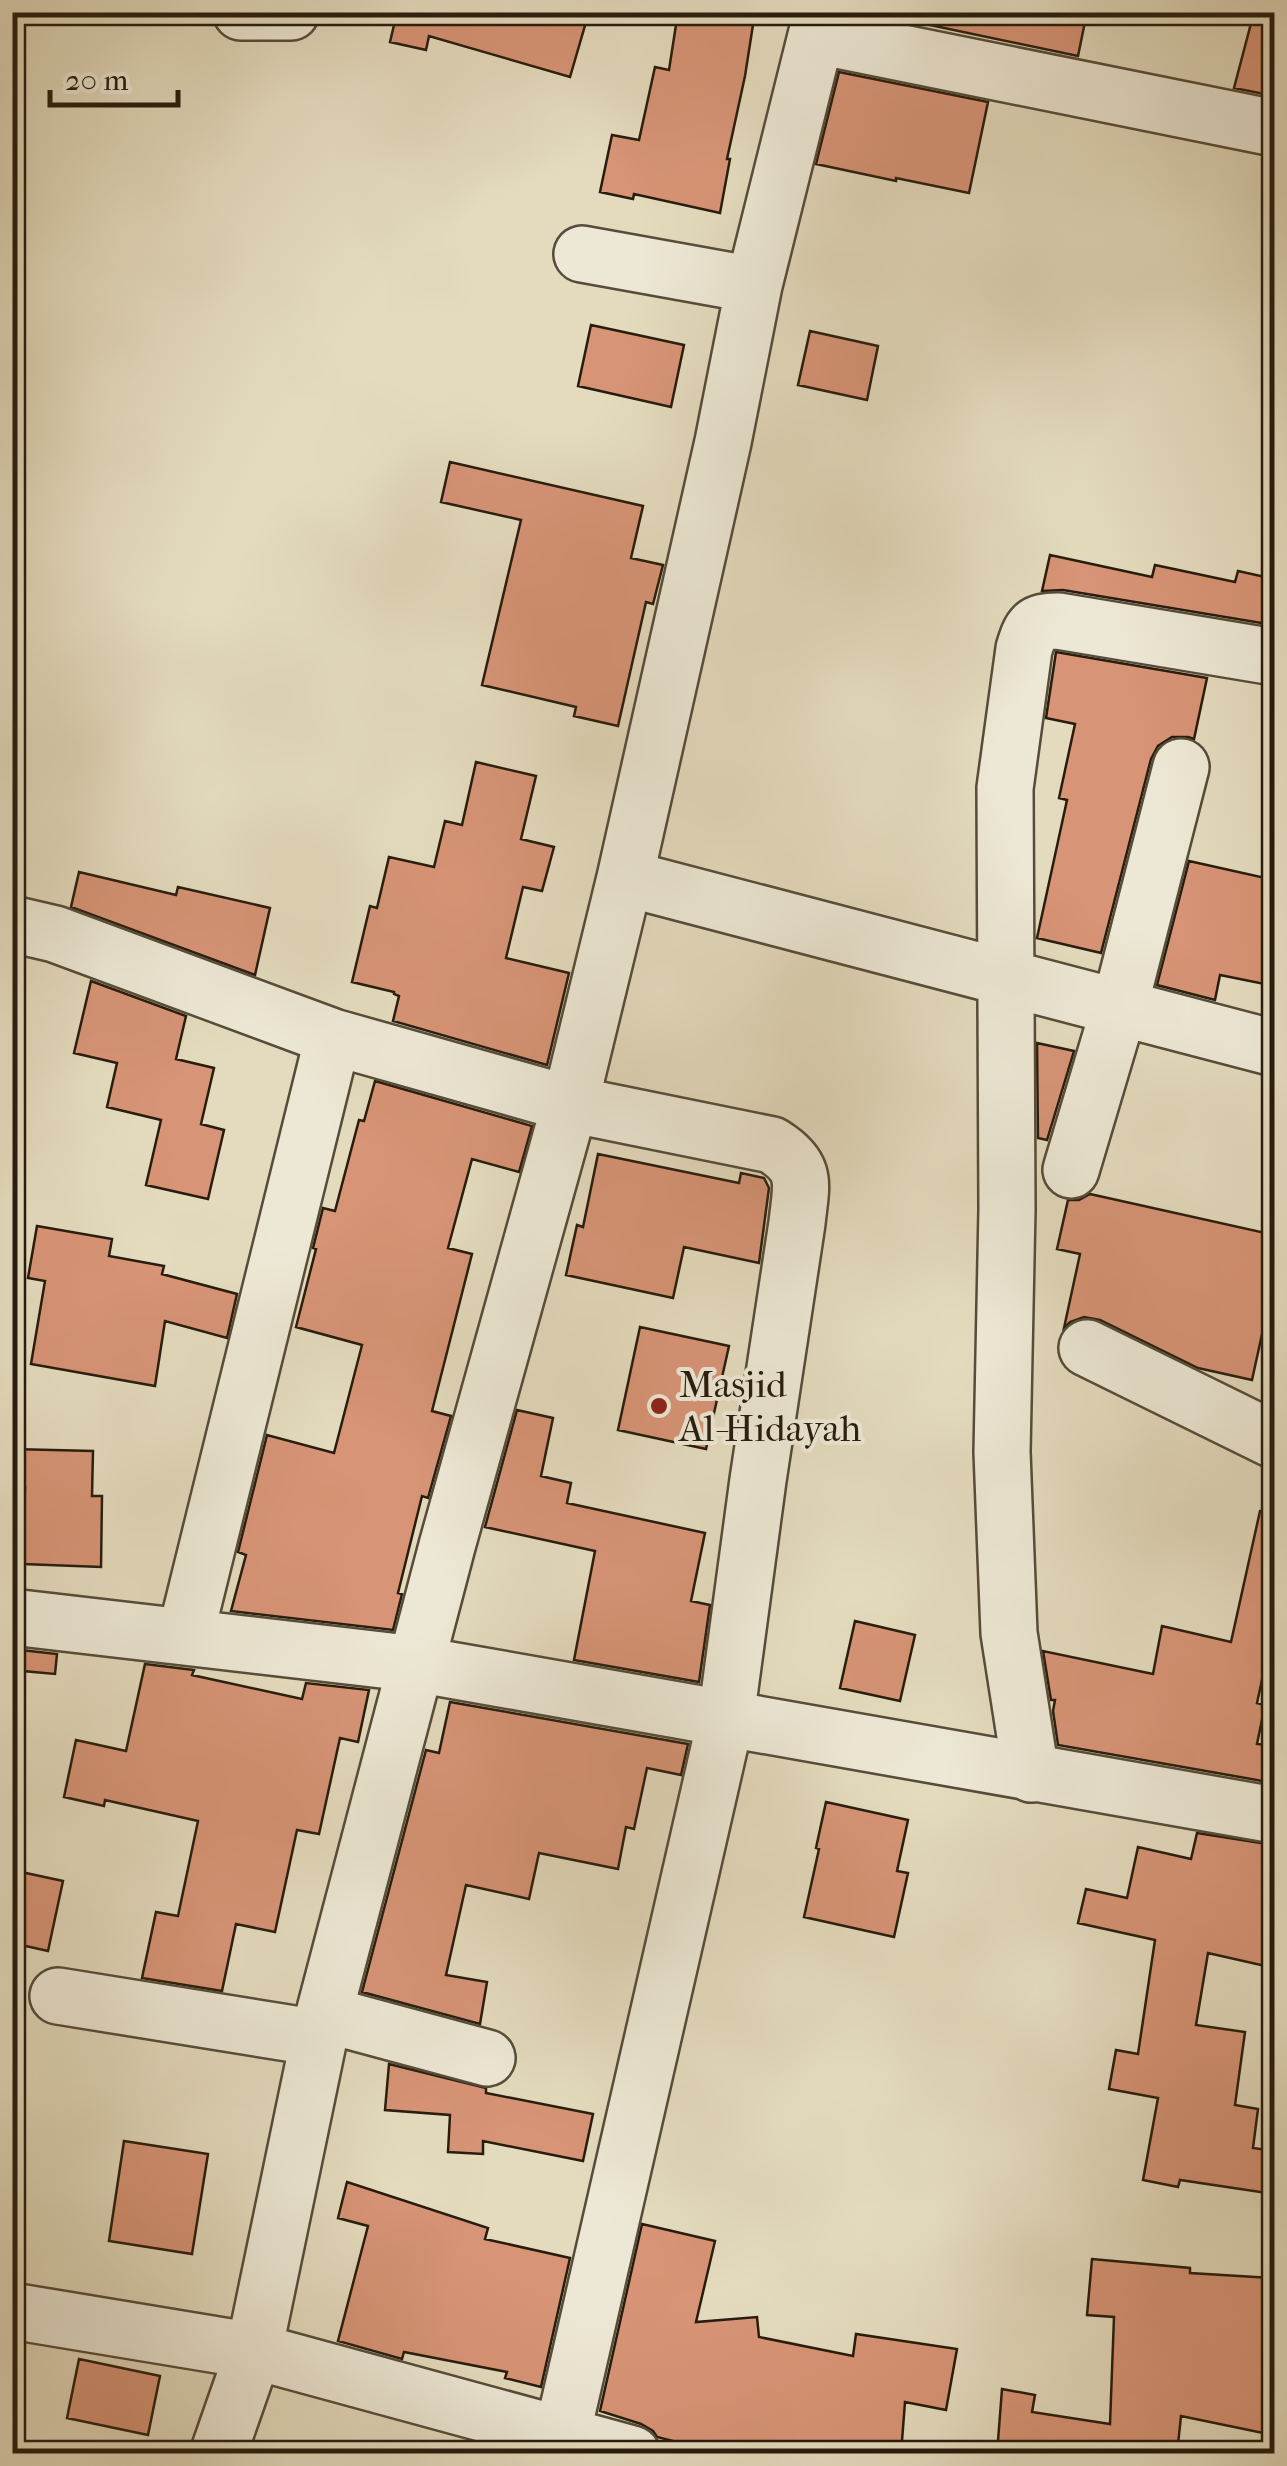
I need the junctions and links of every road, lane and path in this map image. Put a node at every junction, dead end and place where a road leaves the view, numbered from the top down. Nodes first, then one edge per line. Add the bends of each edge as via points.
1 (242, 12) edge
2 (291, 12) edge
3 (820, 24) edge
4 (1274, 128) edge
5 (582, 254) dead end
6 (754, 285) junction
7 (1274, 657) edge
8 (1181, 767) dead end
9 (626, 878) junction
10 (12, 924) edge
11 (1007, 977) junction
12 (1120, 1008) junction
13 (333, 1038) junction
14 (1274, 1048) edge
15 (570, 1104) junction
16 (1071, 1170) dead end
17 (1088, 1348) dead end
18 (1274, 1440) edge
19 (12, 1616) edge
20 (185, 1637) junction
21 (416, 1664) junction
22 (726, 1718) junction
23 (1031, 1774) junction
24 (1274, 1815) edge
25 (58, 1996) dead end
26 (321, 2026) junction
27 (487, 2058) dead end
28 (12, 2311) edge
29 (254, 2351) junction
30 (562, 2435) junction
31 (218, 2454) edge
32 (632, 2454) edge

1 - 2 street
3 - 4 street
3 - 6 street
5 - 6 street
6 - 9 street
7 - 11 street via 1058,620 1030,630 1006,788
8 - 12 street
9 - 11 street
9 - 15 street
10 - 13 street
11 - 12 street
11 - 23 street via 1002,1452 1008,1634
12 - 14 street
12 - 16 street
13 - 15 street
13 - 20 street
15 - 21 street
15 - 22 street via 772,1145 797,1166 797,1223
17 - 18 street
19 - 20 street
20 - 21 street
21 - 22 street
21 - 26 street
22 - 23 street
22 - 30 street
23 - 24 street
25 - 26 street
26 - 27 street
26 - 29 street
28 - 29 street
29 - 30 street
29 - 31 street
30 - 32 street

